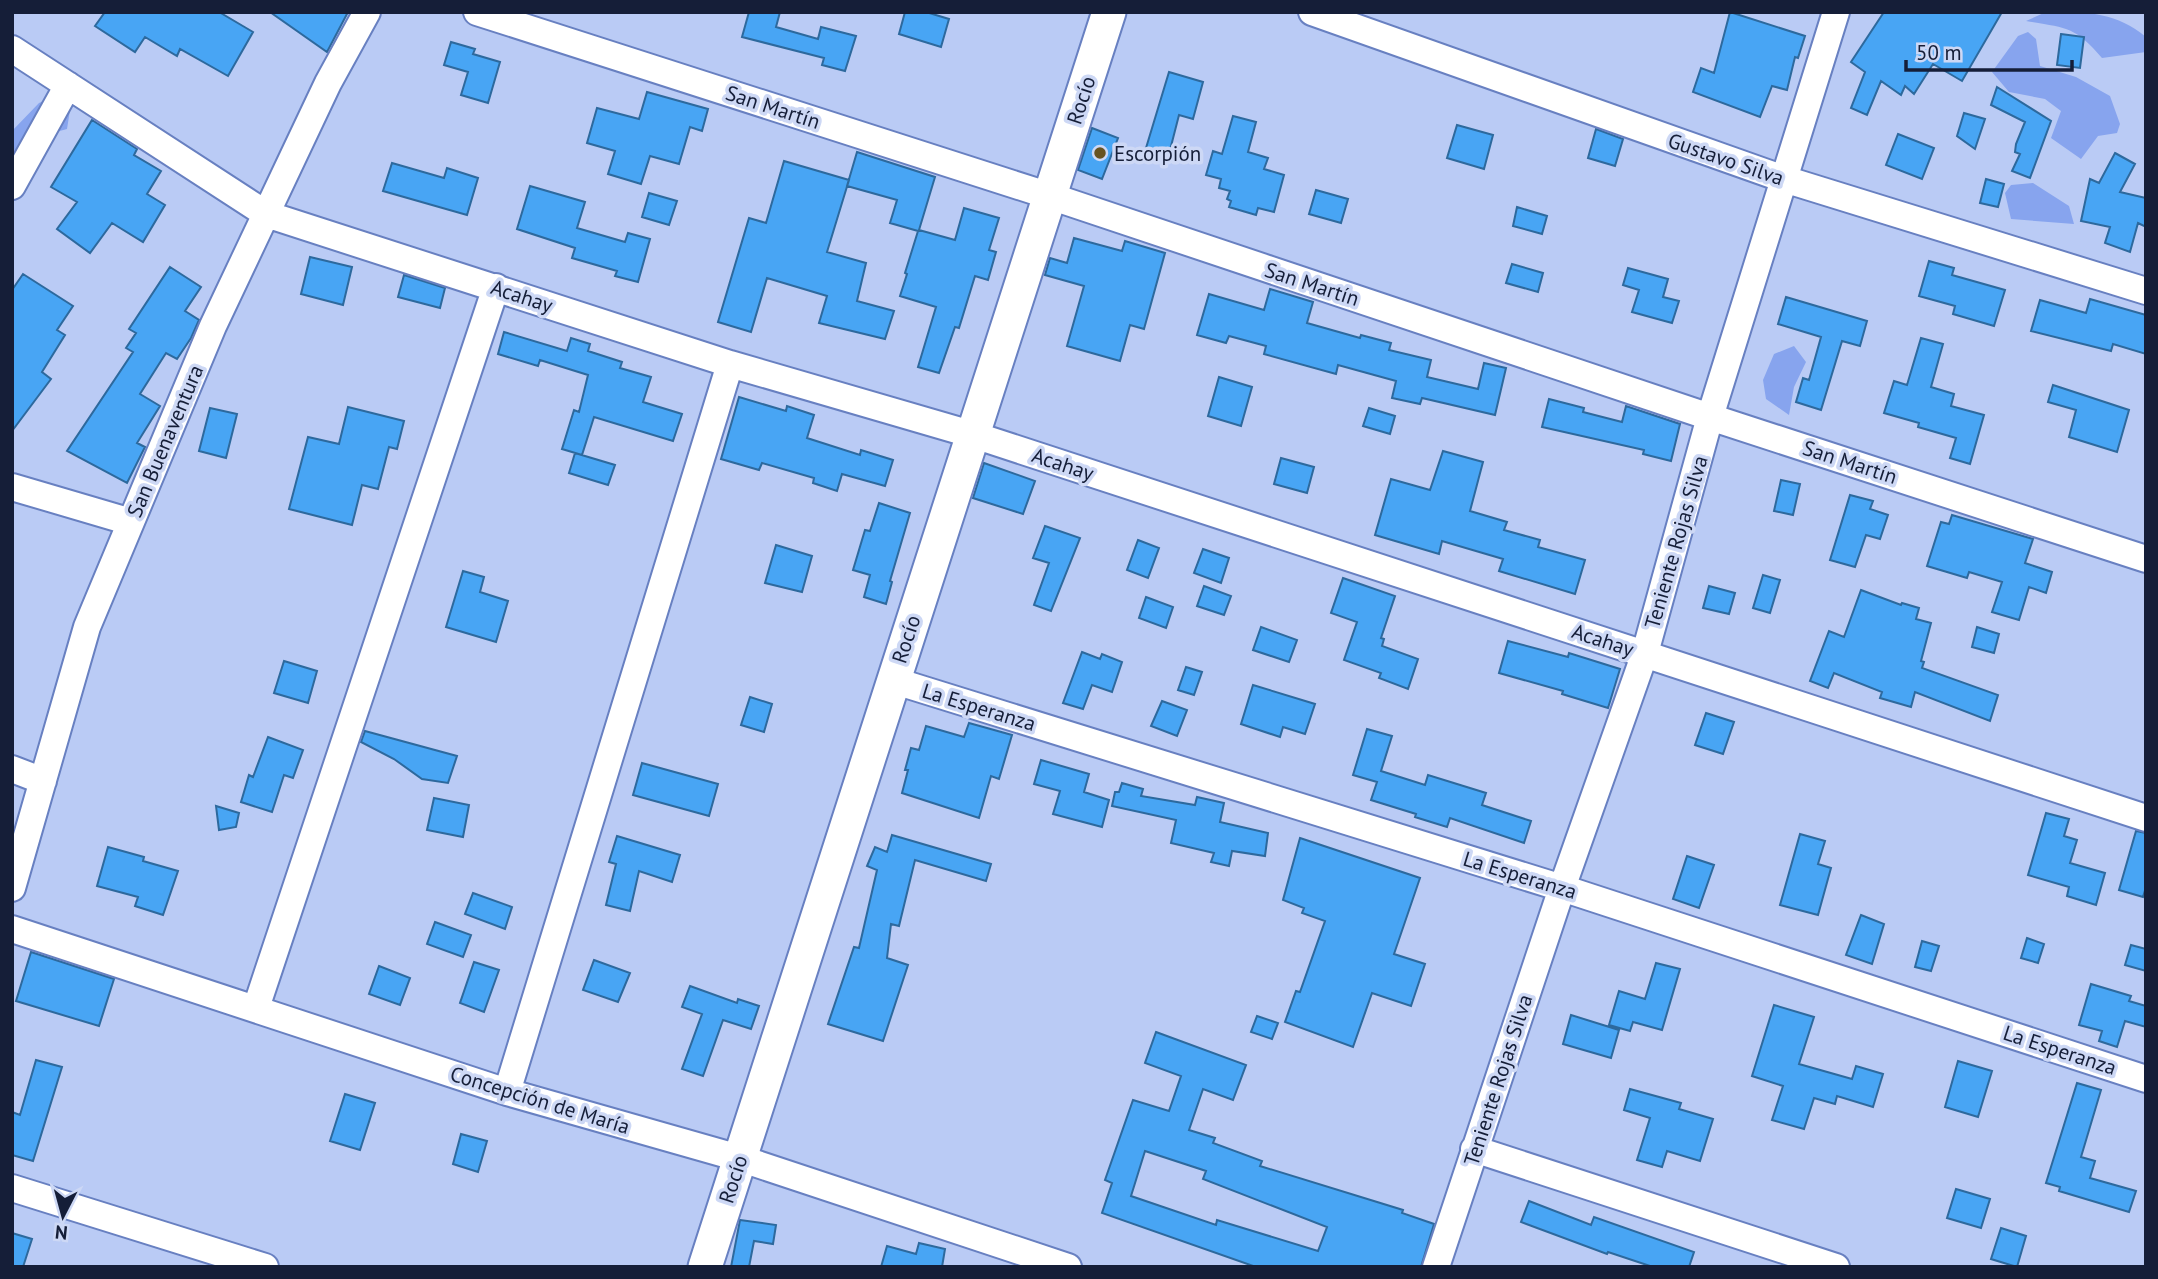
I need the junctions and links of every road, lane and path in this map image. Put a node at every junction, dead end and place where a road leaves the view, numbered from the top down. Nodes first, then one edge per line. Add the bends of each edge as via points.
1 (367, 12) edge
2 (477, 12) edge
3 (1109, 12) edge
4 (1312, 12) edge
5 (1836, 12) edge
6 (12, 49) edge
7 (68, 85) junction
8 (1784, 180) junction
9 (12, 186) edge
10 (1050, 196) junction
11 (266, 214) junction
12 (496, 287) junction
13 (2146, 290) edge
14 (730, 364) junction
15 (1710, 417) junction
16 (974, 435) junction
17 (12, 487) edge
18 (131, 522) junction
19 (2146, 559) edge
20 (1645, 653) junction
21 (892, 680) junction
22 (12, 769) edge
23 (43, 781) junction
24 (2146, 818) edge
25 (12, 888) edge
26 (1562, 888) junction
27 (12, 929) edge
28 (256, 1008) junction
29 (2146, 1079) edge
30 (508, 1092) junction
31 (1474, 1149) junction
32 (739, 1158) junction
33 (12, 1188) edge
34 (265, 1267) edge
35 (705, 1267) edge
36 (1068, 1267) edge
37 (1436, 1267) edge
38 (1836, 1267) edge

1 - 11 street, San Buenaventura
2 - 10 street, San Martín
3 - 10 main road, Rocío
4 - 8 street, Gustavo Silva
5 - 8 street, Teniente Rojas Silva
6 - 7 street, Acahay
7 - 9 street
7 - 11 street, Acahay
8 - 13 street, Gustavo Silva
8 - 15 street, Teniente Rojas Silva
10 - 15 street, San Martín
10 - 16 main road, Rocío
11 - 12 street, Acahay
11 - 18 street, San Buenaventura via 213,326
12 - 14 street, Acahay
12 - 28 street
14 - 16 street, Acahay
14 - 30 street
15 - 19 street, San Martín
15 - 20 street, Teniente Rojas Silva
16 - 20 street, Acahay
16 - 21 main road, Rocío
17 - 18 street
18 - 23 street, San Buenaventura via 87,627
20 - 24 street, Acahay
20 - 26 street, Teniente Rojas Silva
21 - 26 street, La Esperanza
21 - 32 main road, Rocío
22 - 23 street
23 - 25 street, San Buenaventura
26 - 29 street, La Esperanza
26 - 31 street, Teniente Rojas Silva
27 - 28 street, Concepción de María
28 - 30 street, Concepción de María
30 - 32 street, Concepción de María
31 - 37 street, Teniente Rojas Silva
31 - 38 street
32 - 35 main road, Rocío
32 - 36 street, Concepción de María
33 - 34 street

